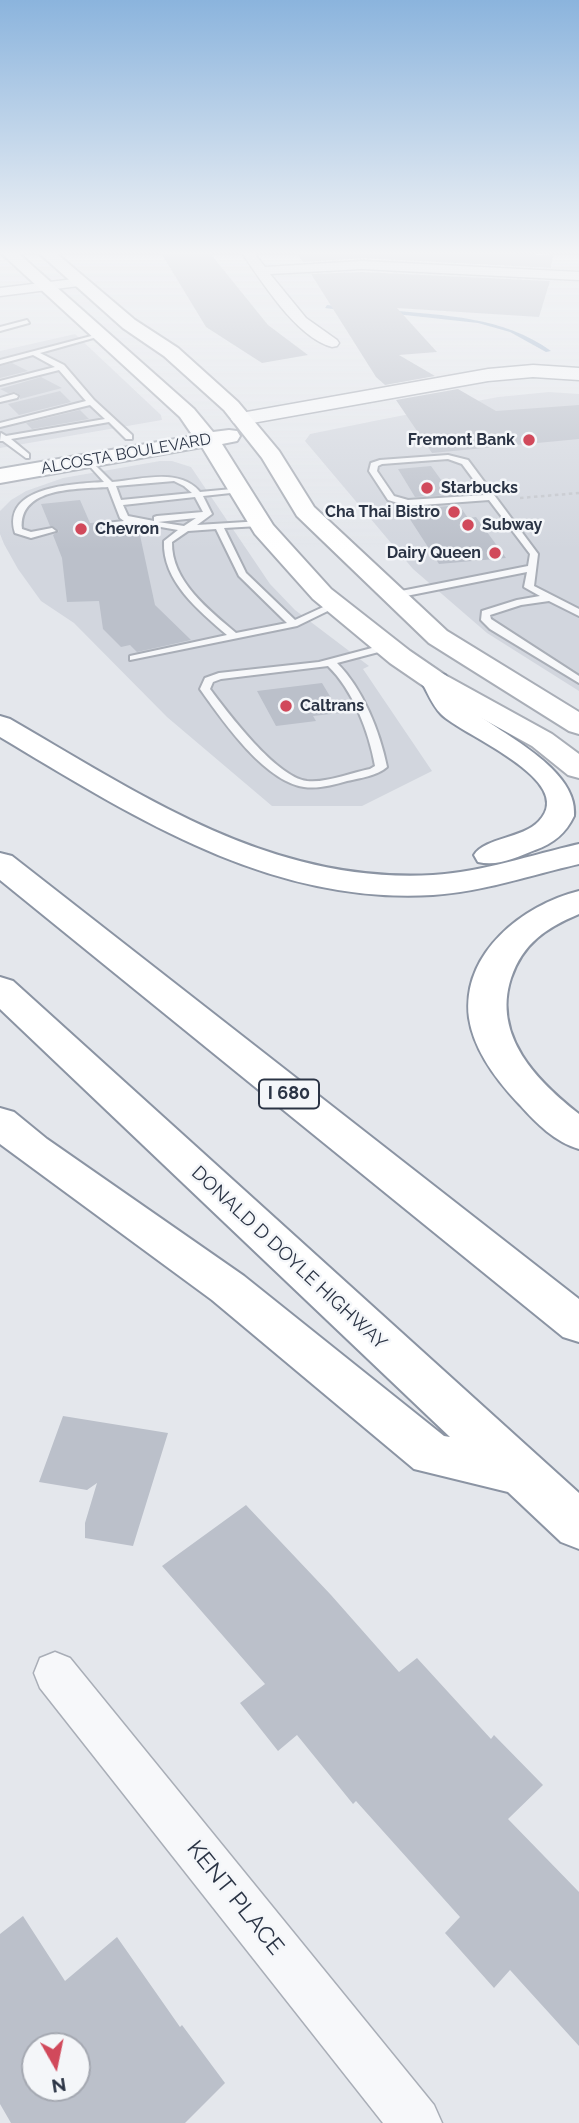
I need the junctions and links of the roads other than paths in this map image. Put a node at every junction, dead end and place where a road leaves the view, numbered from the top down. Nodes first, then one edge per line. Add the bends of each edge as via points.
1 (37, 352) edge
2 (120, 352) edge
3 (171, 352) edge
4 (34, 353) junction
5 (0, 362) edge
6 (61, 366) junction
7 (579, 376) edge
8 (0, 383) edge
9 (14, 396) dead end
10 (0, 400) edge
11 (91, 402) junction
12 (0, 415) edge
13 (110, 420) junction
14 (3, 424) edge
15 (246, 426) junction
16 (202, 433) junction
17 (2, 437) edge
18 (129, 437) junction
19 (26, 456) junction
20 (0, 460) edge
21 (88, 460) junction
22 (0, 477) edge
23 (111, 485) junction
24 (240, 490) junction
25 (200, 495) junction
26 (493, 500) junction
27 (117, 503) junction
28 (208, 514) junction
29 (141, 521) junction
30 (259, 523) junction
31 (110, 525) dead end
32 (219, 527) junction
33 (185, 529) junction
34 (51, 531) dead end
35 (532, 568) junction
36 (396, 595) junction
37 (550, 598) junction
38 (335, 605) junction
39 (579, 614) edge
40 (294, 624) junction
41 (233, 636) junction
42 (387, 647) junction
43 (134, 658) dead end
44 (329, 661) junction
45 (482, 665) junction
46 (579, 680) edge
47 (435, 681) junction
48 (0, 724) edge
49 (579, 725) edge
50 (579, 769) edge
51 (579, 854) edge
52 (0, 863) edge
53 (399, 886) junction
54 (579, 901) edge
55 (0, 989) edge
56 (0, 1122) edge
57 (579, 1135) edge
58 (579, 1324) edge
59 (522, 1474) junction
60 (579, 1526) edge
61 (55, 1673) dead end
62 (416, 2123) edge

1 - 4 lane
2 - 16 main road via 187,413
3 - 15 main road via 231,406
4 - 5 lane
4 - 6 lane
6 - 8 lane
6 - 11 lane via 69,382
7 - 15 street via 556,383
9 - 10 lane
11 - 13 lane
11 - 14 lane
12 - 14 lane
13 - 17 lane
13 - 18 lane
15 - 16 main road, ALCOSTA BOULEVARD
15 - 36 main road via 305,510
16 - 18 main road, ALCOSTA BOULEVARD
16 - 21 main road, ALCOSTA BOULEVARD
16 - 24 main road
17 - 19 lane
18 - 19 main road, ALCOSTA BOULEVARD
19 - 20 main road, ALCOSTA BOULEVARD
21 - 22 main road, ALCOSTA BOULEVARD
21 - 23 lane
23 - 25 lane via 174,479 187,482
23 - 27 lane
23 - 34 lane via 52,491 20,507 15,519 18,531 31,535
24 - 25 lane
24 - 30 main road
25 - 27 lane
25 - 28 lane
26 - 26 lane via 465,462 448,457 374,466 391,498 408,503
26 - 35 lane via 534,554
27 - 29 lane via 124,517
28 - 29 lane
28 - 33 lane
29 - 31 lane
29 - 33 lane
30 - 32 lane
30 - 38 main road
32 - 33 lane
32 - 40 lane via 242,574
33 - 41 lane via 168,541 169,558 189,593
35 - 36 lane
35 - 37 lane via 529,587
36 - 45 main road via 438,637
37 - 39 lane
37 - 46 lane via 494,609 485,613 486,620
38 - 40 lane
38 - 42 main road
38 - 45 main road via 376,610 442,657
40 - 41 lane
41 - 43 lane
42 - 44 lane
42 - 47 main road
44 - 44 lane via 219,676 209,680 205,689 276,770 297,783 374,771 381,766 379,756 351,687
45 - 49 main road
47 - 50 main road via 542,740
47 - 53 main road via 451,708 532,760 556,781 562,809 554,825 534,840
48 - 53 main road via 195,836 250,860 323,880
51 - 53 main road via 472,879
52 - 58 main road, I 680
54 - 57 main road via 531,925 508,945 489,982 487,1023 508,1067 543,1107
55 - 59 main road, DONALD D DOYLE HIGHWAY
56 - 59 main road via 228,1288 431,1454
59 - 60 main road, DONALD D DOYLE HIGHWAY
61 - 62 street, KENT PLACE

